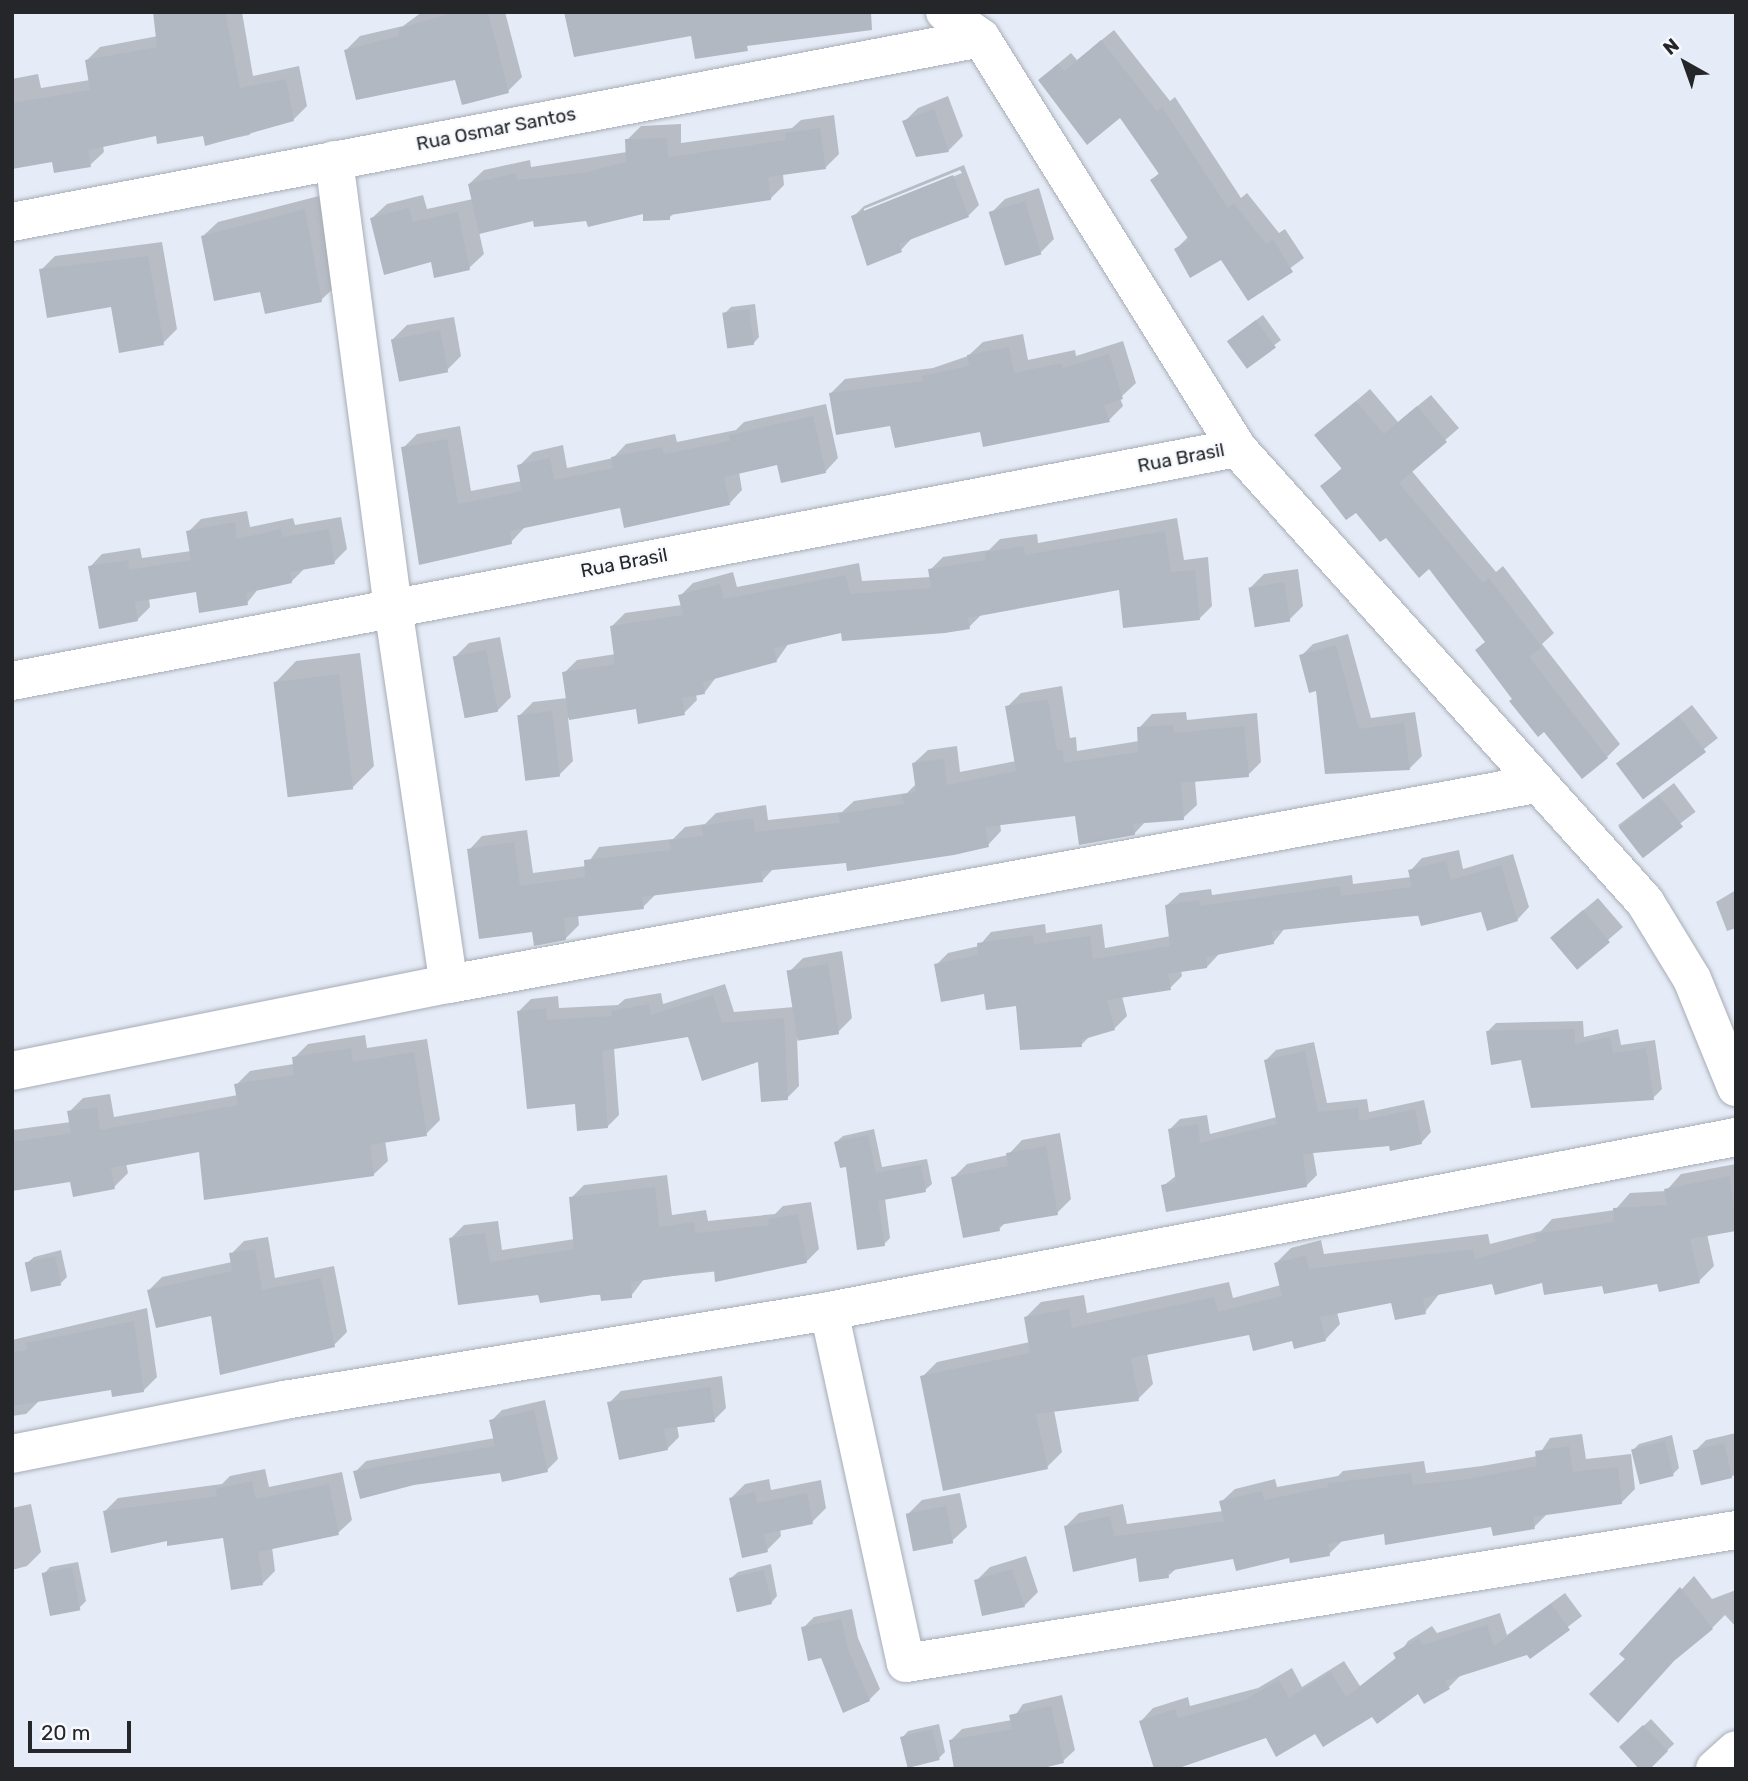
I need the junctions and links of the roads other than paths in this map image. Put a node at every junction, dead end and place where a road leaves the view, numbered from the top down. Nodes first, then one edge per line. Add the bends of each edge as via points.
1 (944, 12) edge
2 (981, 38) junction
3 (334, 160) junction
4 (12, 222) edge
5 (1237, 448) junction
6 (393, 607) junction
7 (12, 681) edge
8 (1535, 784) junction
9 (449, 984) junction
10 (12, 1072) edge
11 (1736, 1087) edge
12 (1736, 1137) edge
13 (828, 1311) junction
14 (12, 1454) edge
15 (1736, 1530) edge
16 (1736, 1750) edge
17 (1715, 1769) edge

1 - 2 street
2 - 3 street, Rua Osmar Santos
2 - 5 street
3 - 4 street, Rua Osmar Santos
3 - 6 street
5 - 6 street, Rua Brasil
5 - 8 street
6 - 7 street, Rua Brasil
6 - 9 street
8 - 9 street
8 - 11 street via 1645,902 1692,979
9 - 10 street
12 - 13 street
13 - 14 street via 284,1400
13 - 15 street via 905,1663
16 - 17 street

